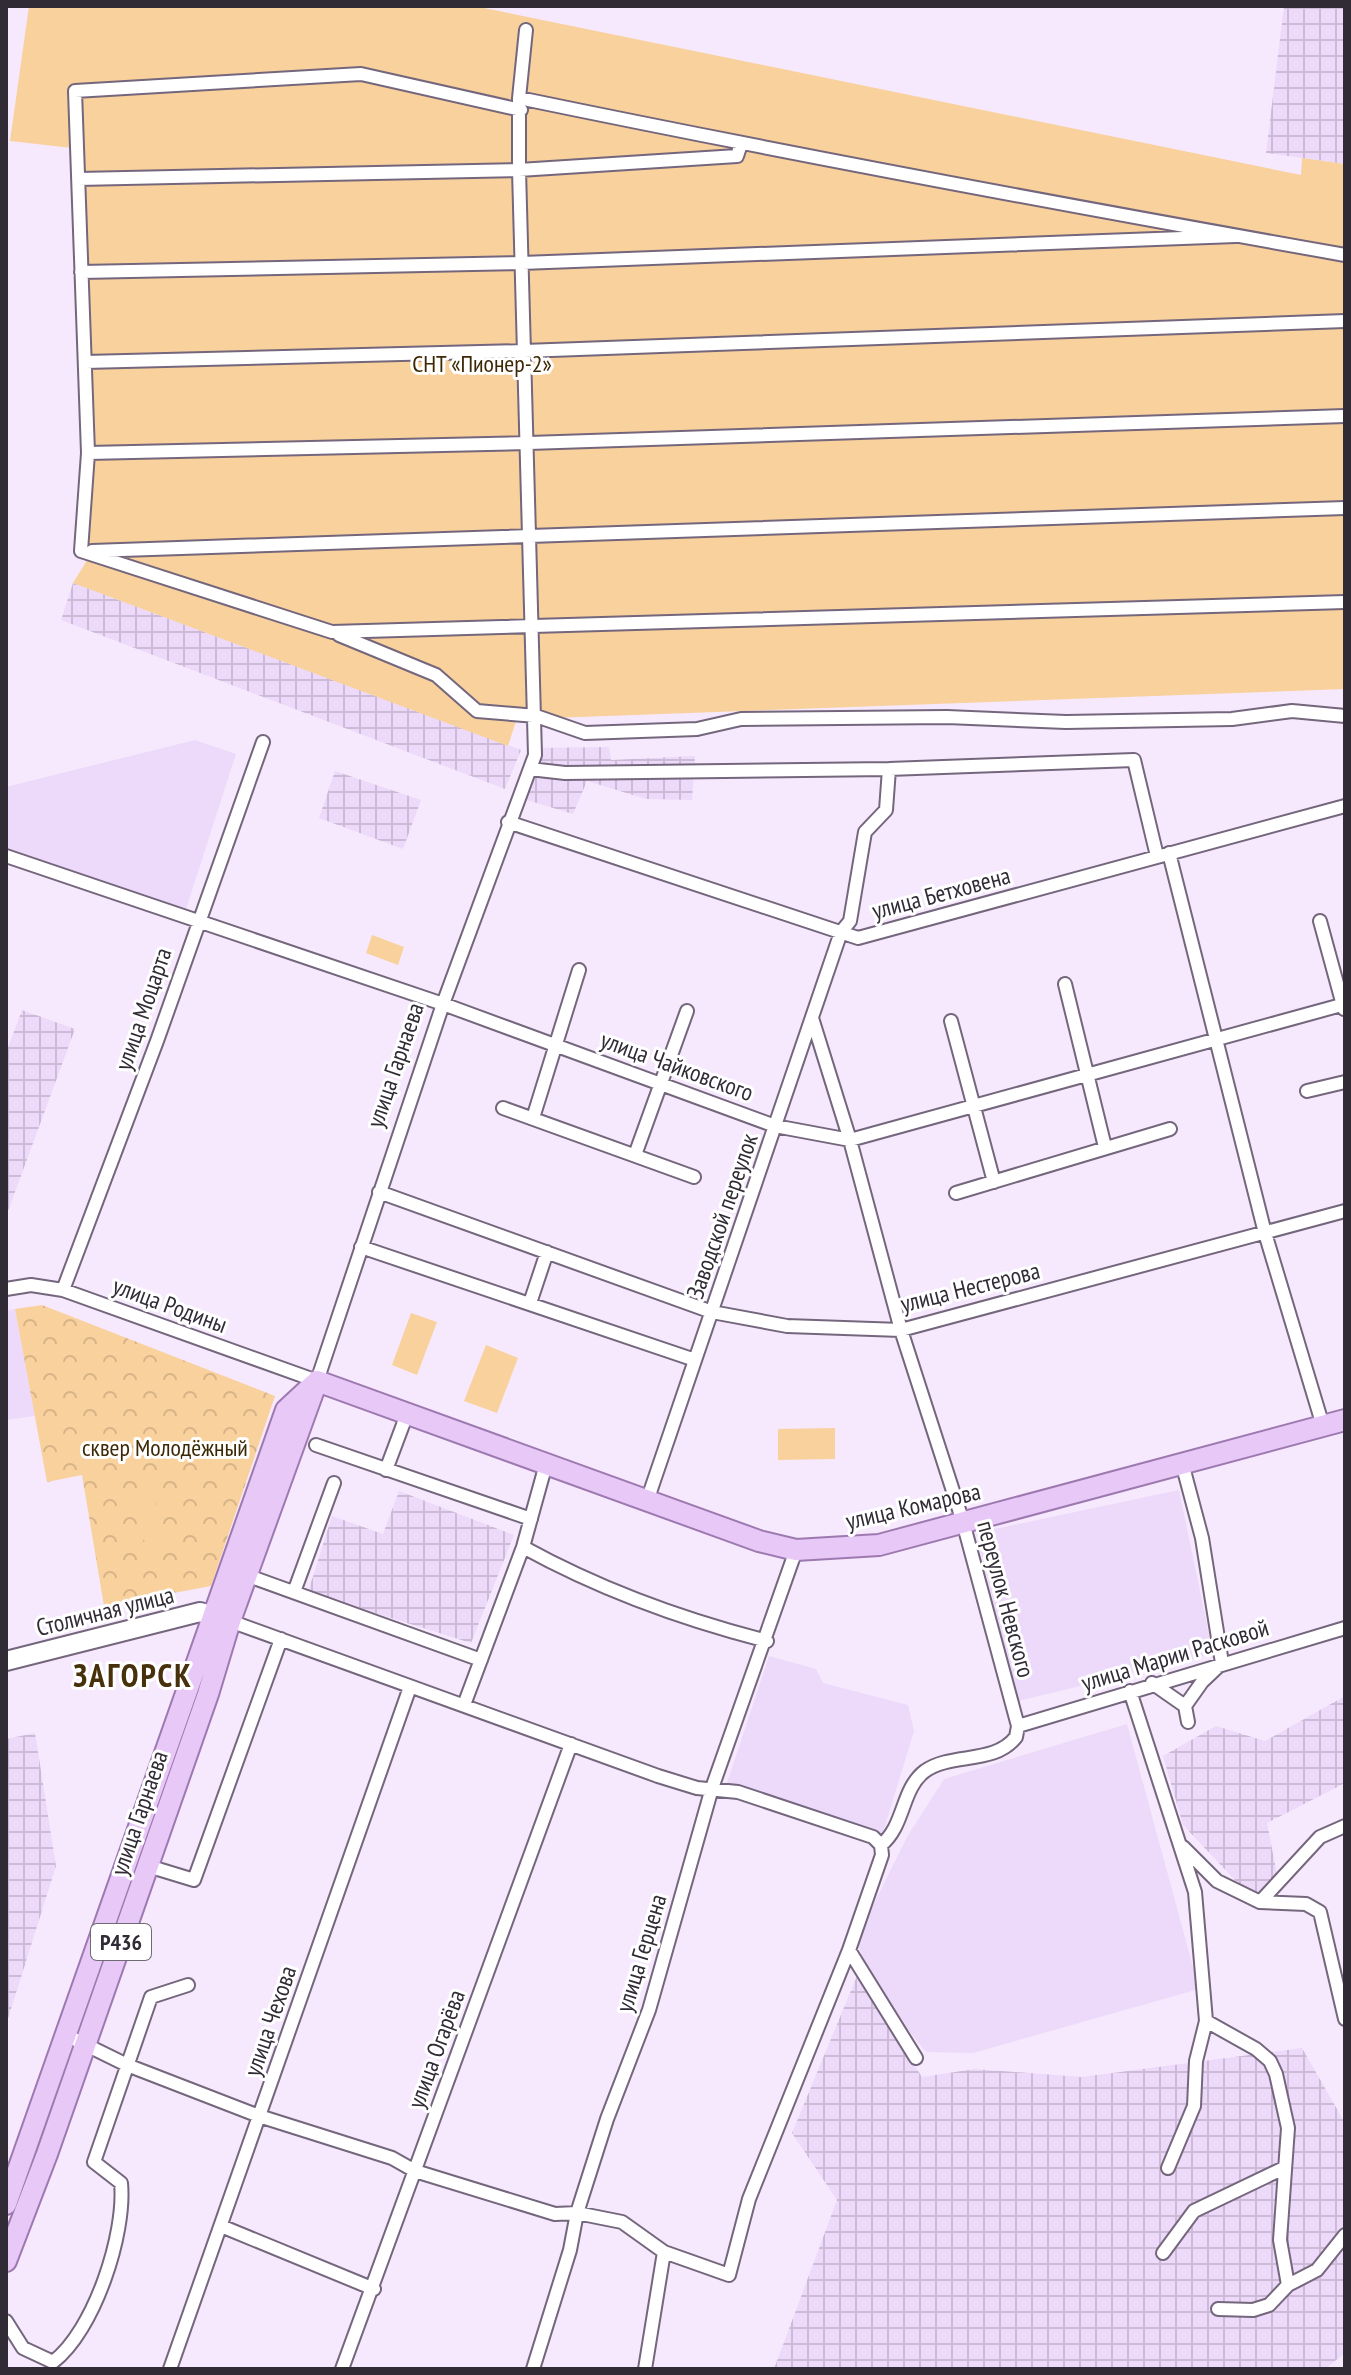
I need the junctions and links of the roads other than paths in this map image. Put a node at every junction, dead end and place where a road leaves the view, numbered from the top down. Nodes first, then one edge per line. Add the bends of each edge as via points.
1 (526, 30) dead end
2 (520, 104) junction
3 (741, 144) junction
4 (519, 170) junction
5 (78, 179) junction
6 (1236, 236) junction
7 (1345, 255) edge
8 (522, 263) junction
9 (81, 272) junction
10 (1345, 321) edge
11 (524, 351) junction
12 (85, 362) junction
13 (1345, 416) edge
14 (529, 443) junction
15 (88, 453) junction
16 (1345, 508) edge
17 (530, 537) junction
18 (81, 551) junction
19 (1345, 602) edge
20 (533, 628) junction
21 (332, 632) junction
22 (536, 716) junction
23 (1345, 716) edge
24 (263, 742) dead end
25 (530, 769) junction
26 (889, 769) junction
27 (1345, 806) edge
28 (508, 822) junction
29 (1163, 854) junction
30 (6, 856) edge
31 (197, 920) junction
32 (1320, 921) dead end
33 (841, 932) junction
34 (579, 970) dead end
35 (1065, 984) dead end
36 (443, 1004) junction
37 (1344, 1007) edge
38 (687, 1011) dead end
39 (812, 1018) junction
40 (951, 1021) dead end
41 (1216, 1040) junction
42 (554, 1045) junction
43 (1089, 1074) junction
44 (1345, 1082) edge
45 (660, 1084) junction
46 (1307, 1091) dead end
47 (975, 1105) junction
48 (503, 1108) dead end
49 (533, 1118) junction
50 (775, 1126) junction
51 (1170, 1129) dead end
52 (850, 1140) junction
53 (1105, 1147) junction
54 (635, 1155) junction
55 (694, 1177) dead end
56 (994, 1182) junction
57 (379, 1192) junction
58 (956, 1193) dead end
59 (1345, 1211) edge
60 (1265, 1233) junction
61 (361, 1247) junction
62 (547, 1252) junction
63 (6, 1289) edge
64 (63, 1290) junction
65 (530, 1303) junction
66 (712, 1312) junction
67 (901, 1330) junction
68 (695, 1360) junction
69 (317, 1381) junction
70 (407, 1414) junction
71 (1345, 1420) edge
72 (1323, 1426) junction
73 (316, 1445) dead end
74 (1182, 1463) junction
75 (546, 1464) junction
76 (386, 1470) junction
77 (334, 1483) dead end
78 (647, 1501) junction
79 (531, 1519) junction
80 (963, 1522) junction
81 (523, 1547) junction
82 (796, 1550) junction
83 (246, 1575) junction
84 (294, 1592) junction
85 (222, 1618) junction
86 (1345, 1628) edge
87 (281, 1639) junction
88 (767, 1641) junction
89 (481, 1660) junction
90 (6, 1661) edge
91 (1222, 1663) junction
92 (1152, 1683) junction
93 (410, 1687) junction
94 (1130, 1691) junction
95 (464, 1705) junction
96 (1185, 1706) junction
97 (1188, 1722) dead end
98 (1018, 1726) junction
99 (571, 1744) junction
100 (712, 1788) junction
101 (1345, 1826) edge
102 (1179, 1842) junction
103 (881, 1845) junction
104 (148, 1866) junction
105 (1260, 1902) junction
106 (849, 1950) junction
107 (188, 1985) dead end
108 (1345, 2019) edge
109 (1206, 2021) junction
110 (64, 2034) junction
111 (86, 2043) junction
112 (916, 2058) dead end
113 (127, 2065) junction
114 (259, 2116) junction
115 (1168, 2168) dead end
116 (1284, 2168) junction
117 (415, 2171) junction
118 (6, 2204) edge
119 (577, 2213) junction
120 (221, 2226) junction
121 (1345, 2235) edge
122 (664, 2252) junction
123 (1163, 2253) dead end
124 (6, 2261) edge
125 (1288, 2285) junction
126 (374, 2289) junction
127 (1218, 2309) dead end
128 (6, 2321) edge
129 (170, 2369) edge
130 (342, 2369) edge
131 (533, 2369) edge
132 (645, 2369) edge

1 - 2 street, улица Гарнаева
2 - 3 street
2 - 4 street, улица Гарнаева
2 - 5 street via 361,74 75,91
3 - 4 street via 737,156
3 - 6 street
4 - 5 street
4 - 8 street, улица Гарнаева
5 - 9 street
6 - 7 street
6 - 8 street
8 - 9 street
8 - 11 street, улица Гарнаева
9 - 12 street
10 - 11 street
11 - 12 street
11 - 14 street, улица Гарнаева
12 - 15 street
13 - 14 street
14 - 15 street
14 - 17 street, улица Гарнаева
15 - 18 street
16 - 17 street
17 - 18 street
17 - 20 street, улица Гарнаева
18 - 21 street
19 - 20 street
20 - 21 street
20 - 22 street, улица Гарнаева
21 - 22 street via 436,675 477,711
22 - 23 street via 602,734 697,729 741,719 1066,722 1232,719 1292,711
22 - 25 street, улица Гарнаева
24 - 31 street, улица Моцарта
25 - 26 street
25 - 28 street, улица Гарнаева
26 - 29 street via 1134,760
26 - 33 street, Заводской переулок via 886,810 865,832 850,921
27 - 29 street, улица Бетховена
28 - 33 street, улица Бетховена
28 - 36 street, улица Гарнаева
29 - 33 street, улица Бетховена via 858,938
29 - 41 street
30 - 31 street, улица Чайковского
31 - 36 street, улица Чайковского
31 - 64 street, улица Моцарта
32 - 37 street
33 - 39 street, Заводской переулок
34 - 42 street
35 - 43 street
36 - 42 street, улица Чайковского
36 - 57 street, улица Гарнаева
37 - 41 street, улица Чайковского
38 - 45 street
39 - 50 street, Заводской переулок
39 - 52 street, переулок Невского
40 - 47 street
41 - 43 street, улица Чайковского
41 - 60 street
42 - 45 street, улица Чайковского
42 - 49 street
43 - 47 street, улица Чайковского
43 - 53 street
44 - 46 street
45 - 50 street, улица Чайковского
45 - 54 street
47 - 52 street, улица Чайковского
47 - 56 street
48 - 49 street
49 - 54 street
50 - 52 street, улица Чайковского
50 - 66 street, Заводской переулок
51 - 53 street
52 - 67 street, переулок Невского
53 - 56 street
54 - 55 street
56 - 58 street
57 - 61 street, улица Гарнаева
57 - 62 street, улица Нестерова
59 - 60 street, улица Нестерова
60 - 67 street, улица Нестерова
60 - 72 street
61 - 65 street
61 - 69 street, улица Гарнаева
62 - 65 street
62 - 66 street, улица Нестерова
63 - 64 street, улица Родины via 31,1285
64 - 69 street, улица Родины
65 - 68 street
66 - 67 street, улица Нестерова via 787,1326
66 - 68 street, Заводской переулок
67 - 80 street, переулок Невского
68 - 78 street, Заводской переулок
69 - 70 main road, улица Комарова
69 - 83 main road, улица Гарнаева / P436
69 - 85 main road, улица Гарнаева via 286,1410
70 - 75 main road, улица Комарова
70 - 76 street
71 - 72 main road, улица Комарова
72 - 74 main road, улица Комарова
73 - 76 street
74 - 80 main road, улица Комарова
74 - 91 street via 1202,1538
75 - 78 main road, улица Комарова
75 - 79 street
76 - 79 street
77 - 84 street
78 - 82 main road, улица Комарова
79 - 81 street
80 - 82 main road, улица Комарова via 879,1545
80 - 98 street, переулок Невского
81 - 88 street via 585,1581
81 - 89 street
82 - 88 street, улица Герцена
83 - 84 street
83 - 85 main road, улица Гарнаева / P436
84 - 89 street
85 - 87 street
85 - 90 street, Столичная улица via 200,1612
85 - 104 main road, улица Гарнаева / P436
85 - 110 main road, улица Гарнаева
86 - 91 street, улица Марии Расковой
87 - 93 street
87 - 104 street via 194,1880
88 - 100 street, улица Герцена
89 - 95 street
91 - 92 street, улица Марии Расковой
91 - 96 street
92 - 94 street, улица Марии Расковой
92 - 96 street
93 - 95 street
93 - 114 street, улица Чехова
94 - 98 street, улица Марии Расковой
94 - 102 street
95 - 99 street
96 - 97 street
98 - 103 street via 1016,1737 997,1752 924,1772 892,1836
99 - 100 street via 684,1785
99 - 117 street, улица Огарёва
100 - 103 street via 862,1832
100 - 119 street, улица Герцена via 649,2010
101 - 105 street via 1320,1837
102 - 105 street via 1217,1881
102 - 109 street via 1200,1918
103 - 106 street
104 - 111 main road, улица Гарнаева / P436
105 - 108 street via 1306,1904 1320,1912
106 - 112 street
106 - 122 street via 749,2199 729,2275
107 - 113 street via 151,1997
109 - 115 street via 1196,2061 1194,2106
109 - 116 street via 1270,2061 1288,2128
110 - 111 street
110 - 118 main road, улица Гарнаева
111 - 113 street
111 - 124 main road, улица Гарнаева / P436
113 - 114 street
113 - 128 street via 94,2162 121,2183 120,2224 78,2337 53,2362 23,2348
114 - 117 street via 392,2158
114 - 120 street, улица Чехова
116 - 123 street via 1194,2211
116 - 125 street via 1280,2240
117 - 119 street via 555,2214
117 - 126 street, улица Огарёва
119 - 122 street via 622,2222
119 - 131 street, улица Герцена
120 - 126 street
120 - 129 street, улица Чехова
121 - 125 street via 1317,2270
122 - 132 street
125 - 127 street via 1269,2305
126 - 130 street, улица Огарёва

